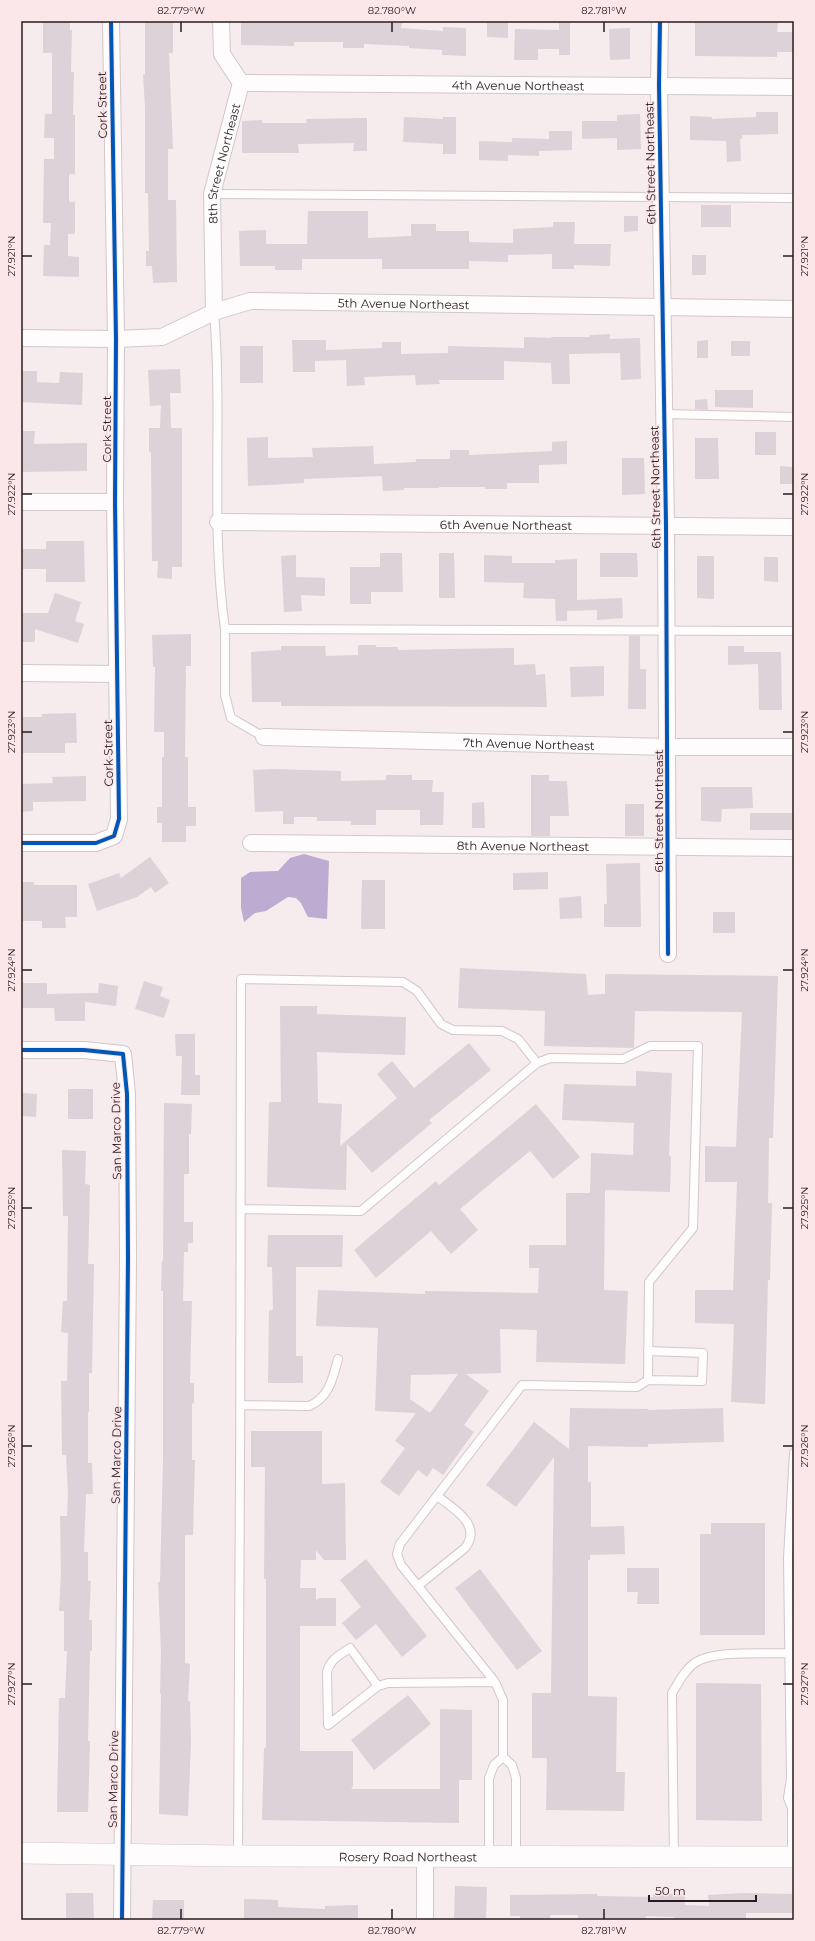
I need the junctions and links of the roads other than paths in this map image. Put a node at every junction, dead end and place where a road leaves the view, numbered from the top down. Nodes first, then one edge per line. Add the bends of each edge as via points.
1 (111, 21) edge
2 (221, 21) edge
3 (660, 21) edge
4 (241, 83) junction
5 (659, 86) junction
6 (794, 87) edge
7 (212, 194) junction
8 (660, 197) junction
9 (794, 198) edge
10 (662, 308) junction
11 (794, 309) edge
12 (214, 312) junction
13 (21, 338) edge
14 (116, 339) junction
15 (664, 414) junction
16 (794, 417) edge
17 (21, 502) edge
18 (115, 502) junction
19 (218, 522) junction
20 (666, 525) junction
21 (794, 528) edge
22 (225, 629) junction
23 (667, 630) junction
24 (794, 632) edge
25 (21, 673) edge
26 (117, 674) junction
27 (264, 736) joint
28 (794, 747) edge
29 (668, 748) junction
30 (21, 842) edge
31 (252, 843) dead end
32 (668, 848) junction
33 (794, 848) edge
34 (668, 954) dead end
35 (21, 1050) edge
36 (537, 1063) junction
37 (241, 1209) junction
38 (648, 1351) junction
39 (338, 1359) dead end
40 (648, 1380) junction
41 (242, 1405) junction
42 (794, 1453) edge
43 (437, 1496) junction
44 (792, 1518) edge
45 (791, 1558) edge
46 (418, 1585) junction
47 (790, 1653) junction
48 (495, 1682) junction
49 (378, 1686) junction
50 (503, 1757) junction
51 (793, 1782) edge
52 (793, 1808) edge
53 (21, 1853) edge
54 (122, 1856) junction
55 (238, 1856) junction
56 (426, 1857) junction
57 (489, 1857) junction
58 (516, 1857) junction
59 (674, 1857) junction
60 (793, 1857) edge
61 (122, 1920) edge
62 (425, 1920) edge

1 - 14 street, Cork Street
2 - 4 street via 222,54
3 - 5 street, 6th Street Northeast
4 - 5 street, 4th Avenue Northeast
4 - 7 street, 8th Street Northeast
5 - 6 street, 4th Avenue Northeast
5 - 8 street, 6th Street Northeast
7 - 8 lane
7 - 12 street, 8th Street Northeast
8 - 9 lane
8 - 10 street, 6th Street Northeast
10 - 11 street, 5th Avenue Northeast
10 - 12 street, 5th Avenue Northeast via 250,301
10 - 15 street, 6th Street Northeast
12 - 14 street, 5th Avenue Northeast via 162,337
12 - 19 lane via 218,410
13 - 14 street, 5th Avenue Northeast
14 - 18 street, Cork Street
15 - 16 lane
15 - 20 street, 6th Street Northeast
17 - 18 street
18 - 26 street, Cork Street
19 - 20 street, 6th Avenue Northeast
19 - 22 lane via 219,590
20 - 21 street, 6th Avenue Northeast
20 - 23 street, 6th Street Northeast
22 - 23 lane
22 - 27 lane via 225,695 231,718
23 - 24 lane
23 - 29 street, 6th Street Northeast
25 - 26 street
26 - 30 street, Cork Street via 119,819 114,836 96,843
27 - 29 street, 7th Avenue Northeast
28 - 29 street, 7th Avenue Northeast
29 - 32 street, 6th Street Northeast
31 - 32 street, 8th Avenue Northeast
32 - 33 street, 8th Avenue Northeast
32 - 34 street, 6th Street Northeast
35 - 54 street, San Marco Drive via 84,1050 123,1054 127,1094 128,1258
36 - 37 lane via 361,1211
36 - 37 lane via 518,1039 502,1031 453,1030 441,1024 417,991 404,982 241,979
36 - 38 lane via 550,1058 623,1059 650,1046 698,1046 693,1228 649,1282
37 - 41 lane
38 - 40 lane
38 - 40 lane via 703,1353 702,1381
39 - 41 lane via 332,1383 320,1402 309,1406
40 - 43 lane via 637,1387 522,1386
41 - 55 lane
42 - 44 lane
43 - 46 lane via 400,1544 397,1554 401,1565
43 - 46 lane via 468,1523 470,1542
44 - 45 lane
45 - 47 lane
46 - 48 lane
47 - 51 lane
47 - 59 lane via 711,1655 695,1662 683,1675 672,1694
48 - 49 lane via 388,1682
48 - 50 lane via 503,1700
49 - 49 lane via 341,1715 328,1725 327,1672 329,1664 334,1659 350,1648
50 - 57 lane via 494,1765 489,1778
50 - 58 lane via 512,1765 516,1778
51 - 52 lane via 788,1798
52 - 60 lane
53 - 54 street, Rosery Road Northeast
54 - 55 street, Rosery Road Northeast
54 - 61 street, San Marco Drive
55 - 56 street, Rosery Road Northeast
56 - 57 street, Rosery Road Northeast
56 - 62 street
57 - 58 street, Rosery Road Northeast
58 - 59 street, Rosery Road Northeast
59 - 60 street, Rosery Road Northeast

